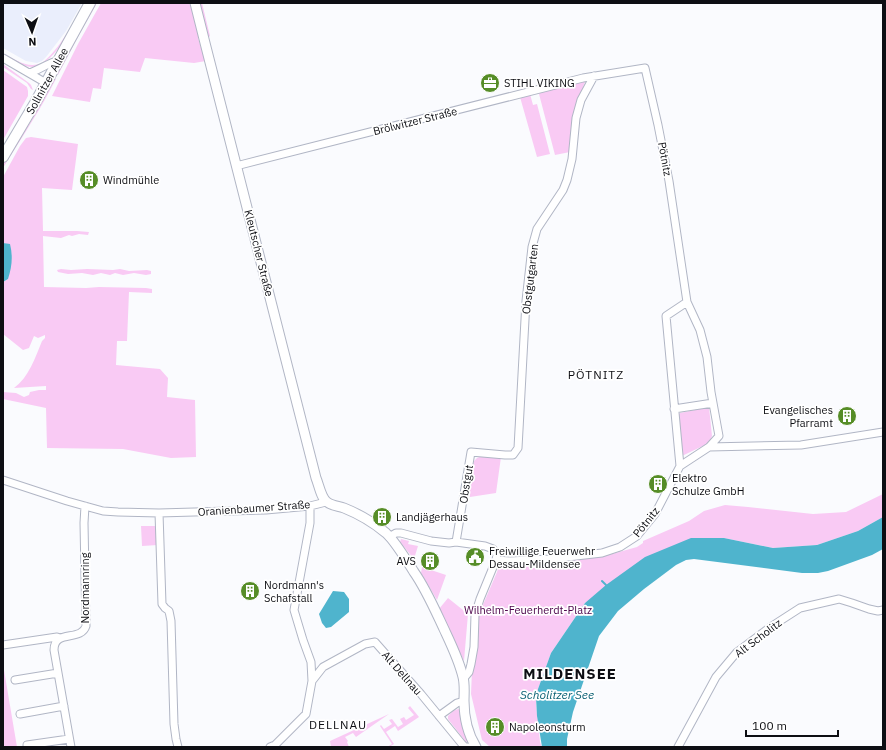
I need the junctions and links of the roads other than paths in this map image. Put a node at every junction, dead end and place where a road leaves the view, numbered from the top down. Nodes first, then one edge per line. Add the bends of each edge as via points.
1 (90, 3) edge
2 (195, 3) edge
3 (3, 58) edge
4 (59, 60) junction
5 (30, 73) junction
6 (594, 76) junction
7 (46, 83) junction
8 (3, 157) edge
9 (236, 166) junction
10 (687, 302) junction
11 (713, 403) junction
12 (674, 409) junction
13 (883, 432) edge
14 (709, 447) junction
15 (518, 448) joint
16 (680, 466) junction
17 (3, 480) edge
18 (326, 502) junction
19 (85, 506) junction
20 (310, 506) junction
21 (159, 513) junction
22 (389, 537) junction
23 (456, 542) junction
24 (496, 560) junction
25 (883, 610) edge
26 (60, 638) junction
27 (3, 645) edge
28 (311, 662) junction
29 (323, 667) junction
30 (58, 673) junction
31 (464, 678) junction
32 (15, 680) dead end
33 (312, 681) junction
34 (464, 700) junction
35 (64, 706) junction
36 (20, 714) dead end
37 (439, 716) junction
38 (69, 739) junction
39 (27, 746) dead end
40 (71, 747) edge
41 (178, 747) edge
42 (270, 747) edge
43 (473, 747) edge
44 (678, 747) edge

1 - 4 main road, Sollnitzer Allee
2 - 9 street, Kleutscher Straße
3 - 5 street
4 - 5 street
4 - 7 main road, Sollnitzer Allee
5 - 7 street
6 - 9 street, Brölwitzer Straße
6 - 10 street, Pötnitz via 645,68 669,181
6 - 15 street, Obstgutgarten via 581,100 576,118 572,160 567,180 537,229 532,247 526,301
7 - 8 main road, Sollnitzer Allee
9 - 18 street, Kleutscher Straße via 316,478
10 - 11 street, Pötnitz via 700,330 707,357
10 - 12 street via 666,316
11 - 12 street
11 - 14 street, Pötnitz via 719,436
12 - 16 street
13 - 14 street via 801,445
14 - 16 street, Pötnitz
15 - 23 street, Obstgut via 513,455 471,452
16 - 24 street, Pötnitz via 655,514 637,536 620,547 602,553 550,559
17 - 19 street, Oranienbaumer Straße
18 - 20 street, Oranienbaumer Straße
18 - 22 street, Oranienbaumer Straße via 356,513
19 - 21 street, Oranienbaumer Straße via 103,511
19 - 26 street, Nordmannring via 86,626 83,632
20 - 21 street, Oranienbaumer Straße
20 - 28 street via 310,523 294,610
21 - 41 street via 162,604 169,611 171,621 174,724
22 - 23 street via 396,532 431,541
22 - 31 street, Oranienbaumer Straße via 416,574 456,654
23 - 24 street via 493,549 497,554
24 - 31 street via 475,615 472,664
25 - 44 street, Alt Scholitz via 869,609 839,599 800,608 769,628 737,652 716,677
26 - 27 street, Nordmannring
26 - 30 street via 54,646
28 - 29 street
28 - 33 street
29 - 33 street, Alt Dellnau
29 - 37 street, Alt Dellnau via 365,644 375,642
30 - 32 street
30 - 35 street
31 - 34 street, Oranienbaumer Straße
33 - 42 street, Alt Dellnau via 306,714
34 - 37 street
34 - 43 street, Alt Dellnau
35 - 36 street
35 - 38 street
37 - 43 street, Alt Dellnau via 465,747
38 - 39 street
38 - 40 street

